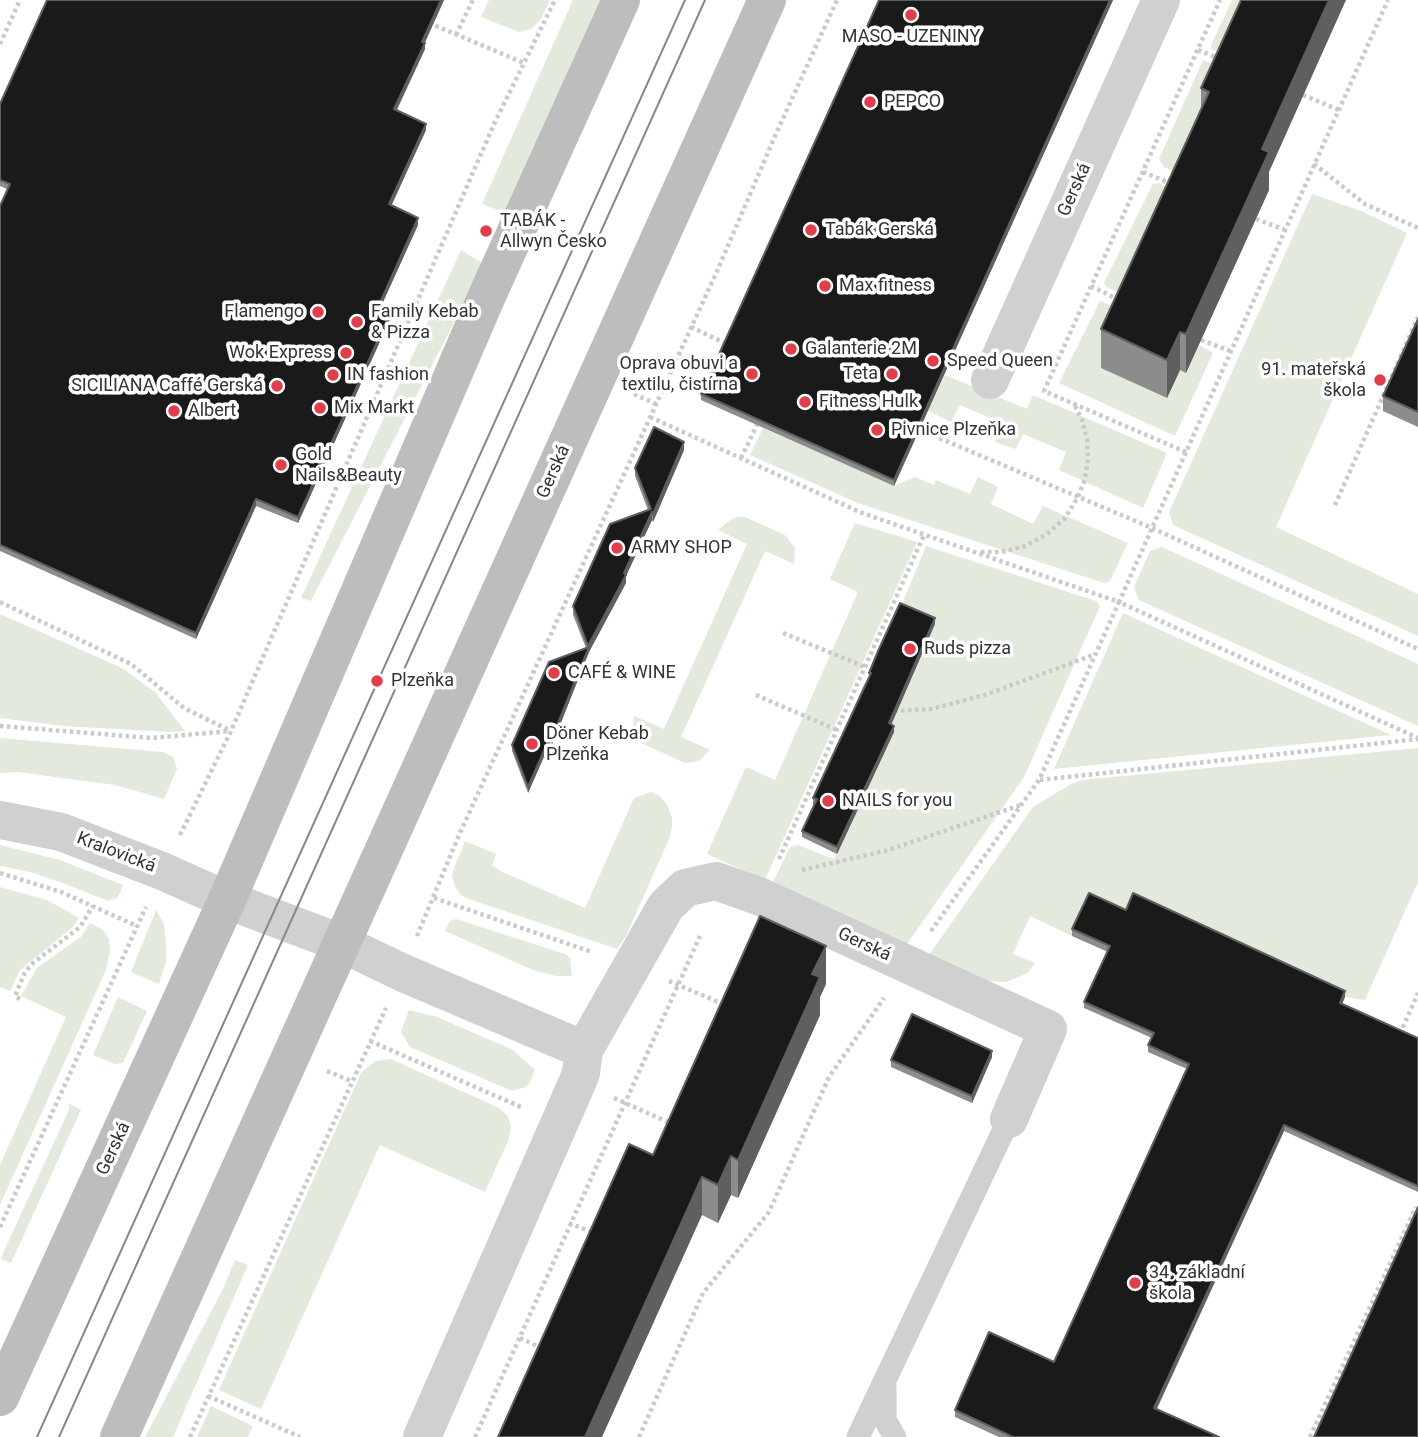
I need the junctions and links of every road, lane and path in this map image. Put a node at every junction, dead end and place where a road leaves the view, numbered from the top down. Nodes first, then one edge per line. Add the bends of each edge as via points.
1 (20, 0) edge
2 (472, 0) edge
3 (555, 0) edge
4 (621, 0) edge
5 (767, 0) edge
6 (837, 0) edge
7 (1161, 0) edge
8 (1220, 0) edge
9 (1388, 0) edge
10 (422, 20) edge
11 (456, 35) junction
12 (0, 44) edge
13 (1198, 50) junction
14 (524, 63) junction
15 (1230, 63) edge
16 (1303, 95) edge
17 (1339, 110) junction
18 (1314, 164) junction
19 (1143, 172) junction
20 (1182, 189) edge
21 (1256, 219) edge
22 (1418, 228) edge
23 (1285, 230) junction
24 (1091, 286) junction
25 (1130, 305) edge
26 (1418, 317) edge
27 (691, 327) junction
28 (1201, 340) edge
29 (727, 344) edge
30 (1230, 351) junction
31 (990, 380) dead end
32 (1073, 404) junction
33 (650, 417) junction
34 (757, 425) edge
35 (920, 430) edge
36 (1186, 452) junction
37 (741, 458) junction
38 (1078, 497) junction
39 (1335, 505) dead end
40 (1152, 528) junction
41 (924, 535) junction
42 (977, 552) junction
43 (0, 602) edge
44 (1119, 602) junction
45 (783, 633) dead end
46 (1418, 649) edge
47 (1096, 654) junction
48 (865, 667) junction
49 (756, 695) dead end
50 (891, 711) edge
51 (0, 726) edge
52 (837, 730) junction
53 (231, 731) junction
54 (1418, 739) edge
55 (1039, 780) junction
56 (1022, 805) junction
57 (0, 820) edge
58 (786, 843) dead end
59 (162, 871) junction
60 (796, 871) dead end
61 (0, 873) edge
62 (723, 884) junction
63 (434, 898) junction
64 (227, 900) junction
65 (93, 906) junction
66 (137, 926) junction
67 (341, 943) junction
68 (632, 965) junction
69 (907, 965) junction
70 (401, 972) junction
71 (678, 985) junction
72 (1418, 993) edge
73 (20, 999) dead end
74 (735, 1009) edge
75 (1399, 1036) edge
76 (370, 1041) junction
77 (580, 1066) junction
78 (323, 1069) dead end
79 (351, 1081) junction
80 (625, 1103) junction
81 (524, 1109) dead end
82 (1009, 1119) joint
83 (682, 1128) edge
84 (1416, 1207) edge
85 (0, 1227) edge
86 (520, 1338) junction
87 (542, 1349) edge
88 (885, 1379) junction
89 (208, 1396) junction
90 (0, 1397) edge
91 (119, 1437) edge
92 (190, 1437) edge
93 (300, 1437) edge
94 (422, 1437) edge
95 (475, 1437) edge
96 (639, 1437) edge
97 (858, 1437) edge
98 (895, 1437) edge
99 (1310, 1437) edge

1 - 12 path
2 - 11 path
3 - 14 path
4 - 64 street, Gerská via 481,311
5 - 67 street, Gerská
6 - 27 path
7 - 31 street, Gerská
8 - 13 path
9 - 17 path
10 - 11 path
11 - 14 path
13 - 15 path
13 - 19 path
14 - 53 path
16 - 17 path
17 - 18 path
18 - 22 path via 1365,204
18 - 23 path
19 - 20 path
19 - 24 path
21 - 23 path
23 - 30 path
24 - 25 path
24 - 32 path via 1044,391
26 - 39 path
27 - 29 path
27 - 33 path
28 - 30 path
30 - 36 path
32 - 36 path
32 - 38 path via 1087,439 1086,469
33 - 37 path
33 - 63 path
34 - 37 path
35 - 38 path
36 - 40 path
37 - 41 path via 862,513
38 - 40 path
38 - 42 path via 1065,518 1025,546
40 - 44 path
40 - 46 path
41 - 42 path
41 - 48 path
42 - 44 path
43 - 53 path via 131,664 184,708
44 - 47 path
44 - 54 path
45 - 48 path
47 - 50 path via 985,695 931,709
47 - 55 path
48 - 52 path
49 - 52 path
51 - 53 path via 151,738
52 - 58 path
53 - 59 path
54 - 55 path
55 - 56 path
56 - 60 path via 886,852
56 - 69 path
57 - 59 street, Kralovická via 61,832
59 - 64 street, Kralovická
59 - 66 path
61 - 65 path
62 - 68 street, Gerská via 716,881 685,888 666,906
62 - 69 street, Gerská
62 - 71 path
63 - 68 path
63 - 70 path
64 - 67 street
64 - 90 street, Gerská
65 - 66 path
65 - 73 path via 80,927 25,972 15,996
66 - 85 path
67 - 70 street
67 - 91 street, Gerská
68 - 71 path
68 - 77 street, Gerská
69 - 82 street, Gerská via 1048,1029
69 - 96 path via 829,1077 769,1212 703,1293
70 - 76 path
70 - 77 street
71 - 74 path
71 - 80 path
72 - 75 path
76 - 79 path
76 - 81 path
77 - 80 path
77 - 94 street, Gerská
78 - 79 path
79 - 89 path
80 - 83 path
80 - 86 path
82 - 88 lane
84 - 99 path
86 - 87 path
86 - 95 path
88 - 97 lane
88 - 98 lane via 886,1420
89 - 92 path
89 - 93 path

